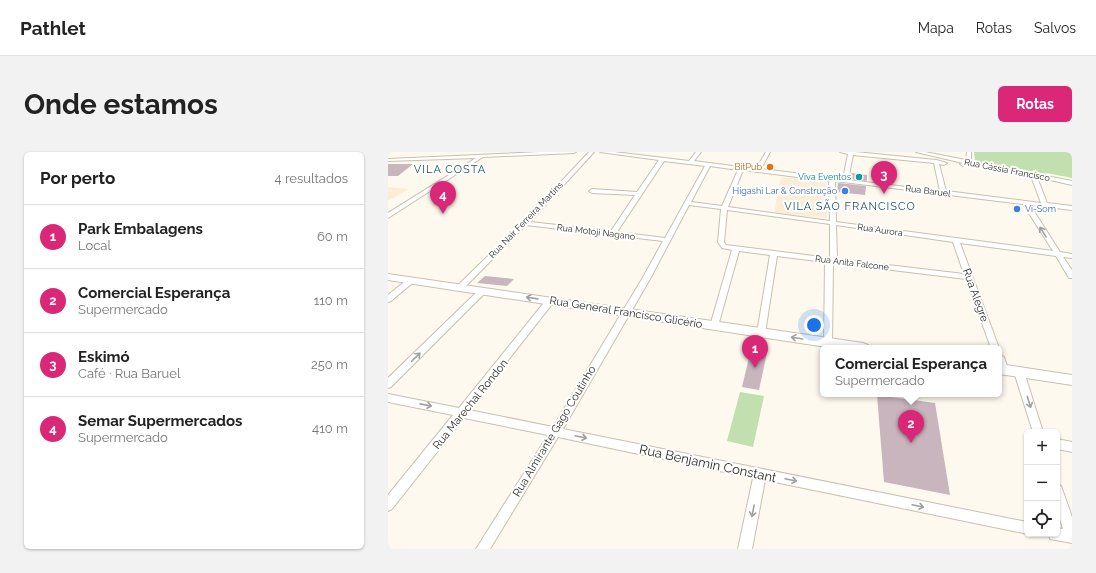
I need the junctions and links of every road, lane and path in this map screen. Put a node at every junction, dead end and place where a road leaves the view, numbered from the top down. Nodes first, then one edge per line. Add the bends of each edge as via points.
1 (422, 152) edge
2 (574, 152) edge
3 (592, 152) edge
4 (602, 152) edge
5 (699, 152) edge
6 (768, 152) edge
7 (842, 152) edge
8 (851, 152) edge
9 (918, 152) edge
10 (969, 152) edge
11 (465, 154) edge
12 (482, 156) junction
13 (414, 159) junction
14 (388, 160) edge
15 (662, 160) junction
16 (936, 162) junction
17 (969, 162) junction
18 (690, 163) junction
19 (708, 165) junction
20 (741, 169) junction
21 (757, 171) junction
22 (1033, 176) junction
23 (832, 180) junction
24 (845, 181) junction
25 (1072, 183) edge
26 (592, 191) dead end
27 (943, 192) junction
28 (639, 194) junction
29 (1025, 202) junction
30 (688, 203) junction
31 (1046, 205) junction
32 (724, 208) junction
33 (1072, 208) edge
34 (388, 216) edge
35 (525, 223) junction
36 (832, 223) junction
37 (612, 234) junction
38 (668, 240) junction
39 (956, 241) junction
40 (736, 249) junction
41 (774, 253) junction
42 (1057, 254) junction
43 (1072, 256) edge
44 (831, 260) junction
45 (1072, 276) edge
46 (388, 277) edge
47 (969, 277) junction
48 (412, 280) junction
49 (460, 287) junction
50 (483, 291) junction
51 (388, 299) edge
52 (550, 301) junction
53 (626, 312) junction
54 (714, 326) junction
55 (760, 333) junction
56 (828, 343) junction
57 (842, 345) edge
58 (995, 345) edge
59 (1002, 366) edge
60 (1019, 372) junction
61 (1072, 380) edge
62 (388, 384) edge
63 (388, 398) edge
64 (463, 412) junction
65 (1037, 429) edge
66 (556, 431) junction
67 (1060, 445) edge
68 (1072, 447) edge
69 (760, 474) junction
70 (1060, 499) edge
71 (388, 505) edge
72 (1024, 527) edge
73 (1060, 535) edge
74 (1072, 537) edge
75 (483, 549) edge
76 (745, 549) edge

1 - 13 street
2 - 12 street
3 - 35 street, Rua Nair Ferreira Martins
4 - 15 street, Rua Baruel
5 - 18 street
6 - 21 street
7 - 8 street
8 - 16 street
8 - 24 street
9 - 17 street, Rua Cássia Francisco
10 - 17 street
11 - 12 street
11 - 13 street
12 - 34 street
13 - 14 street
15 - 18 street, Rua Baruel
15 - 28 street
16 - 17 street
16 - 27 street
17 - 22 street, Rua Cássia Francisco
18 - 19 street, Rua Baruel
19 - 20 street, Rua Baruel
19 - 30 street, Rua Almirante Gago Coutinho
20 - 21 street, Rua Baruel
20 - 32 street
21 - 23 street, Rua Baruel
22 - 25 street, Rua Cássia Francisco
22 - 31 street
23 - 24 street, Rua Baruel
23 - 36 street
24 - 27 street, Rua Baruel
26 - 28 street
27 - 29 street, Rua Baruel
28 - 37 street
29 - 31 street, Rua Baruel
42 -> 29 street
30 - 32 street, Rua Aurora
30 - 38 street, Rua Almirante Gago Coutinho
31 - 33 street, Rua Baruel
32 - 36 street, Rua Aurora
32 - 40 street via 722,242 724,247
35 - 37 street, Rua Motoji Nagano
35 - 49 street, Rua Nair Ferreira Martins
36 - 39 street, Rua Aurora
36 - 44 street
37 - 38 street, Rua Motoji Nagano
38 - 53 street, Rua Almirante Gago Coutinho
39 - 42 street, Rua Aurora
39 - 47 street, Rua Alegre
40 - 41 street, Rua Anita Falcone
40 - 54 street
41 - 44 street, Rua Anita Falcone
41 - 55 street
42 - 43 street, Rua Aurora
42 - 45 street
44 - 47 street, Rua Anita Falcone
44 - 56 street
46 - 48 main road, Rua General Francisco Glicério
47 - 58 street, Rua Alegre
48 - 49 main road, Rua General Francisco Glicério
48 - 51 street
49 - 50 main road, Rua General Francisco Glicério
52 -> 50 main road, Rua General Francisco Glicério
62 -> 50 street
52 - 53 main road, Rua General Francisco Glicério
52 - 64 street, Rua Marechal Rondon
53 - 54 main road, Rua General Francisco Glicério
53 - 66 street, Rua Almirante Gago Coutinho
54 - 55 main road, Rua General Francisco Glicério
56 -> 55 main road, Rua General Francisco Glicério
56 - 57 main road, Rua General Francisco Glicério
59 - 60 main road
60 - 61 main road
60 -> 65 street
63 -> 64 street, Rua Benjamin Constant
64 - 66 street, Rua Benjamin Constant
64 - 71 street, Rua Marechal Rondon
66 -> 69 street, Rua Benjamin Constant
66 - 75 street, Rua Almirante Gago Coutinho
67 - 68 street
69 -> 72 street, Rua Benjamin Constant
69 -> 76 street
70 - 74 street
73 - 74 street

